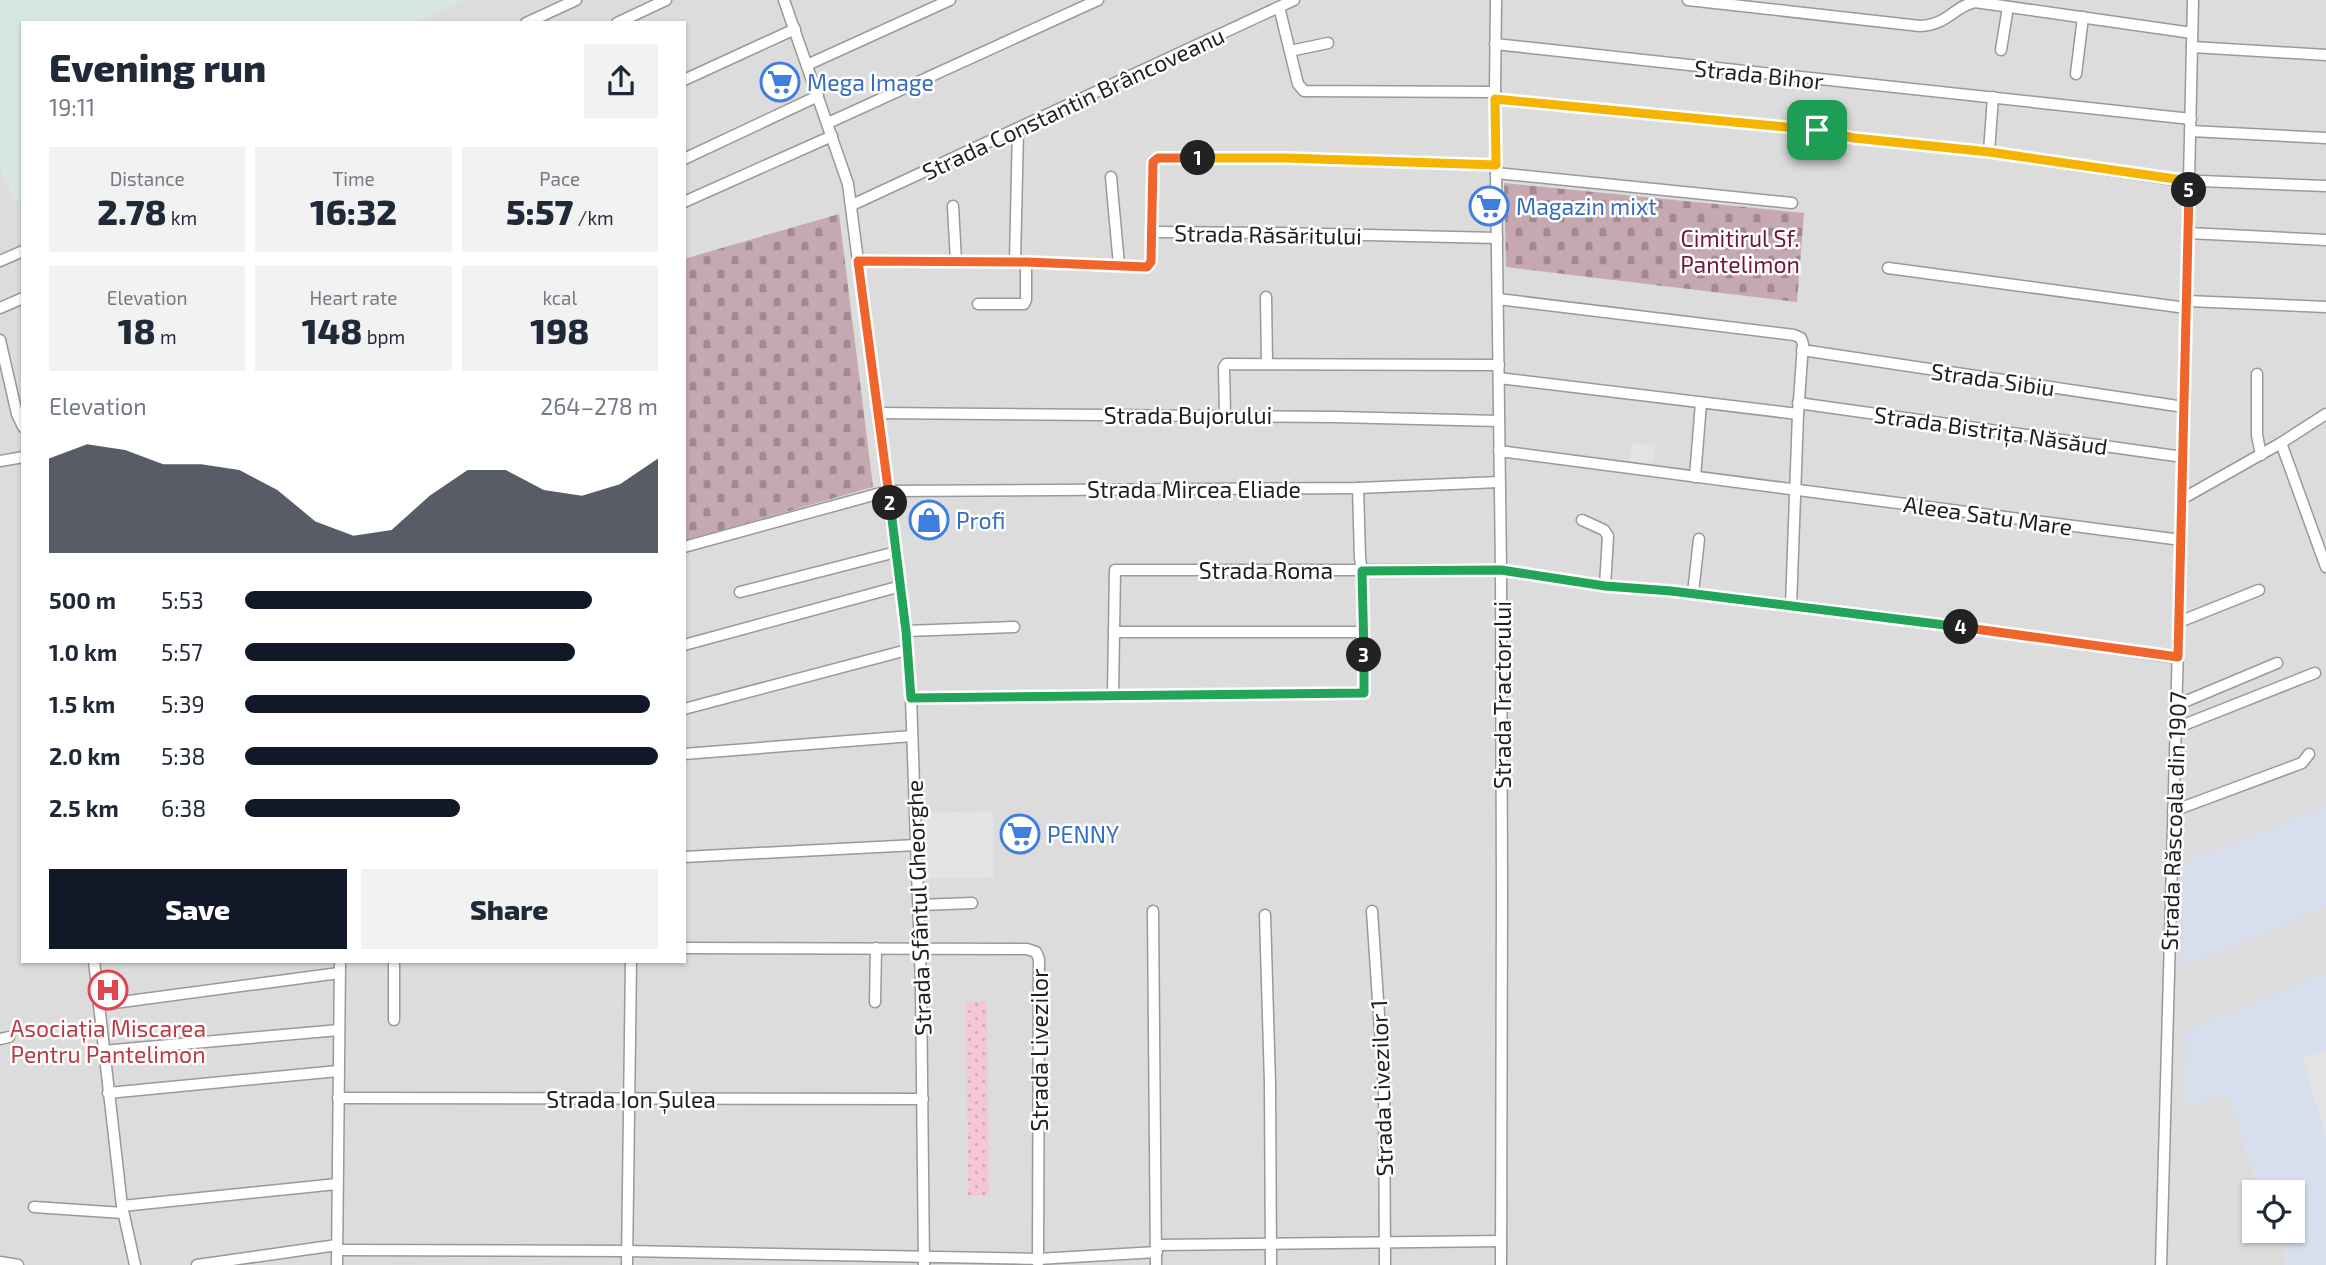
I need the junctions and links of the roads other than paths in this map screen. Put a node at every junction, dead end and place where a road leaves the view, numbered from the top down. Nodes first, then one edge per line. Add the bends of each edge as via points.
1 (576, 0) edge
2 (666, 0) edge
3 (796, 0) edge
4 (950, 0) edge
5 (1098, 0) edge
6 (1294, 0) edge
7 (1496, 0) edge
8 (1688, 0) edge
9 (2193, 0) edge
10 (785, 2) edge
11 (1279, 7) junction
12 (2008, 7) junction
13 (2083, 17) junction
14 (530, 21) edge
15 (621, 21) edge
16 (794, 29) junction
17 (2192, 33) junction
18 (1328, 43) dead end
19 (1495, 44) junction
20 (2192, 47) junction
21 (2001, 50) dead end
22 (1290, 51) junction
23 (2326, 55) edge
24 (807, 65) junction
25 (2076, 74) dead end
26 (686, 79) edge
27 (1495, 95) junction
28 (818, 96) junction
29 (1993, 97) junction
30 (2191, 119) junction
31 (828, 122) junction
32 (1018, 129) junction
33 (2191, 131) junction
34 (832, 136) junction
35 (2326, 138) edge
36 (1989, 152) junction
37 (686, 158) edge
38 (1496, 169) junction
39 (1111, 177) dead end
40 (2189, 181) junction
41 (2326, 186) edge
42 (686, 201) edge
43 (1793, 204) dead end
44 (852, 205) junction
45 (953, 206) dead end
46 (1153, 232) junction
47 (2188, 233) junction
48 (1497, 238) junction
49 (2326, 240) edge
50 (21, 252) edge
51 (0, 261) edge
52 (858, 261) junction
53 (956, 261) junction
54 (1021, 262) junction
55 (1119, 265) junction
56 (1888, 268) dead end
57 (1266, 297) dead end
58 (21, 299) edge
59 (1498, 299) junction
60 (978, 304) dead end
61 (2186, 304) junction
62 (2326, 307) edge
63 (0, 309) edge
64 (0, 340) edge
65 (1802, 350) junction
66 (2, 359) edge
67 (1267, 364) junction
68 (1499, 365) junction
69 (2258, 374) dead end
70 (1499, 378) junction
71 (21, 387) edge
72 (12, 391) junction
73 (1701, 403) junction
74 (2184, 407) junction
75 (1798, 409) junction
76 (877, 413) junction
77 (2326, 414) edge
78 (1225, 415) junction
79 (1499, 421) junction
80 (21, 423) edge
81 (2281, 443) junction
82 (1499, 451) junction
83 (2261, 455) junction
84 (21, 457) edge
85 (2183, 457) junction
86 (0, 460) edge
87 (1695, 477) junction
88 (1499, 482) junction
89 (1357, 488) junction
90 (1796, 490) junction
91 (888, 491) junction
92 (2182, 499) junction
93 (1582, 520) dead end
94 (1699, 539) dead end
95 (2181, 540) junction
96 (686, 546) edge
97 (897, 552) junction
98 (2326, 567) edge
99 (1501, 570) junction
100 (1362, 571) junction
101 (901, 586) junction
102 (1605, 586) junction
103 (2259, 590) dead end
104 (740, 592) dead end
105 (1693, 593) junction
106 (1791, 606) junction
107 (2179, 622) junction
108 (1014, 626) dead end
109 (906, 631) junction
110 (1114, 632) junction
111 (1364, 632) junction
112 (686, 644) edge
113 (907, 650) junction
114 (2178, 657) junction
115 (2277, 663) dead end
116 (2315, 673) dead end
117 (1113, 696) junction
118 (911, 698) junction
119 (2177, 705) junction
120 (686, 708) edge
121 (2176, 728) junction
122 (912, 736) junction
123 (686, 754) edge
124 (2309, 754) dead end
125 (2173, 811) junction
126 (916, 845) junction
127 (686, 857) edge
128 (972, 903) dead end
129 (919, 905) junction
130 (1153, 911) dead end
131 (1373, 911) dead end
132 (1265, 915) dead end
133 (920, 947) junction
134 (686, 948) edge
135 (876, 948) junction
136 (93, 963) edge
137 (340, 963) edge
138 (394, 963) edge
139 (631, 963) edge
140 (340, 973) junction
141 (875, 1002) dead end
142 (99, 1005) junction
143 (394, 1020) dead end
144 (339, 1030) junction
145 (103, 1051) junction
146 (338, 1070) junction
147 (108, 1093) junction
148 (338, 1098) junction
149 (629, 1099) junction
150 (923, 1099) junction
151 (337, 1184) junction
152 (34, 1207) dead end
153 (122, 1210) junction
154 (1502, 1241) junction
155 (1385, 1242) junction
156 (1271, 1243) junction
157 (337, 1247) junction
158 (1157, 1248) junction
159 (627, 1251) junction
160 (924, 1260) edge
161 (0, 1262) edge
162 (1038, 1262) edge
163 (18, 1265) edge
164 (135, 1265) edge
165 (197, 1265) edge
166 (337, 1265) edge
167 (626, 1265) edge
168 (1156, 1265) edge
169 (1271, 1265) edge
170 (1385, 1265) edge
171 (1501, 1265) edge
172 (2161, 1265) edge

1 - 14 street
2 - 15 street
3 - 10 street
4 - 24 street
5 - 31 street
6 - 11 street, Strada Constantin Brâncoveanu
7 - 19 street, Strada Tractorului
8 - 12 street via 1920,26 1943,21 1969,3
9 - 17 street, Strada Răscoala din 1907
10 - 16 street, Strada Sfântul Gheorghe
11 - 22 street
11 - 32 street, Strada Constantin Brâncoveanu
12 - 13 street
12 - 21 street
13 - 17 street
13 - 25 street
16 - 24 street, Strada Sfântul Gheorghe
16 - 26 street
17 - 20 street, Strada Răscoala din 1907
18 - 22 street
19 - 27 street, Strada Tractorului
19 - 29 street, Strada Bihor
20 - 23 street
20 - 30 street, Strada Răscoala din 1907
22 - 27 street via 1298,85 1308,92
24 - 28 street, Strada Sfântul Gheorghe
27 - 36 street
27 - 38 street, Strada Tractorului
28 - 31 street, Strada Sfântul Gheorghe
28 - 37 street
29 - 30 street, Strada Bihor
29 - 36 street
30 - 33 street, Strada Răscoala din 1907
31 - 34 street, Strada Sfântul Gheorghe
32 - 44 street, Strada Constantin Brâncoveanu
32 - 54 street
33 - 35 street
33 - 40 street, Strada Răscoala din 1907
34 - 42 street
34 - 44 street, Strada Sfântul Gheorghe
36 - 40 street
38 - 43 street
38 - 46 street via 1286,158 1155,159
38 - 48 street, Strada Tractorului
39 - 55 street
40 - 41 street
40 - 47 street, Strada Răscoala din 1907
44 - 52 street, Strada Sfântul Gheorghe
45 - 53 street
46 - 48 street, Strada Răsăritului
46 - 55 street, Strada Răsăritului via 1150,265
47 - 49 street
47 - 61 street, Strada Răscoala din 1907
48 - 59 street, Strada Tractorului
50 - 51 street
52 - 53 street, Strada Răsăritului
52 - 76 street, Strada Sfântul Gheorghe
53 - 54 street, Strada Răsăritului
54 - 55 street, Strada Răsăritului
54 - 60 street via 1024,304
56 - 61 street
57 - 67 street
58 - 63 street
59 - 65 street via 1794,335 1801,338
59 - 68 street, Strada Tractorului
61 - 62 street
61 - 74 street, Strada Răscoala din 1907
64 - 66 street
65 - 74 street, Strada Sibiu
65 - 75 street
66 - 72 street
67 - 68 street
67 - 78 street via 1224,365
68 - 70 street, Strada Tractorului
69 - 83 street
70 - 73 street, Strada Bistrița Năsăud
70 - 79 street, Strada Tractorului
71 - 72 street
72 - 80 street
73 - 75 street, Strada Bistrița Năsăud
73 - 87 street
74 - 85 street, Strada Răscoala din 1907
75 - 85 street, Strada Bistrița Năsăud
75 - 90 street
76 - 78 street, Strada Bujorului
76 - 91 street, Strada Sfântul Gheorghe
77 - 81 street
78 - 79 street, Strada Bujorului
79 - 82 street, Strada Tractorului
81 - 83 street
81 - 98 street
82 - 87 street, Aleea Satu Mare
82 - 88 street, Strada Tractorului
83 - 92 street
84 - 86 street
85 - 92 street, Strada Răscoala din 1907
87 - 90 street, Aleea Satu Mare
88 - 89 street, Strada Mircea Eliade
88 - 99 street, Strada Tractorului
89 - 91 street, Strada Mircea Eliade
89 - 100 street
90 - 95 street, Aleea Satu Mare
90 - 106 street
91 - 96 street, Strada Mircea Eliade
91 - 97 street, Strada Sfântul Gheorghe
92 - 95 street, Strada Răscoala din 1907
93 - 102 street via 1608,536
94 - 105 street
95 - 107 street, Strada Răscoala din 1907
97 - 101 street, Strada Sfântul Gheorghe
97 - 104 street
99 - 100 street, Strada Roma
99 - 102 street, Strada Roma
99 - 154 street, Strada Tractorului
100 - 110 street, Strada Roma via 1115,569
100 - 111 street
101 - 109 street, Strada Sfântul Gheorghe
101 - 112 street
102 - 105 street, Strada Roma
103 - 107 street
105 - 106 street, Strada Roma
106 - 114 street, Strada Roma
107 - 114 street, Strada Răscoala din 1907
108 - 109 street
109 - 113 street, Strada Sfântul Gheorghe
110 - 111 street
110 - 117 street
111 - 117 street via 1364,693
113 - 118 street, Strada Sfântul Gheorghe
113 - 120 street
114 - 119 street, Strada Răscoala din 1907
115 - 119 street
116 - 121 street
117 - 118 street
118 - 122 street, Strada Sfântul Gheorghe
119 - 121 street, Strada Răscoala din 1907
121 - 125 street, Strada Răscoala din 1907
122 - 123 street
122 - 126 street, Strada Sfântul Gheorghe
124 - 125 street via 2302,763
125 - 172 street, Strada Răscoala din 1907
126 - 127 street
126 - 129 street, Strada Sfântul Gheorghe
128 - 129 street
129 - 133 street, Strada Sfântul Gheorghe
130 - 158 street
131 - 155 street, Strada Livezilor 1 via 1384,1089
132 - 156 street
133 - 135 street, Strada Livezilor
133 - 150 street, Strada Sfântul Gheorghe
133 - 162 street, Strada Livezilor via 1032,949 1038,955
134 - 135 street, Strada Livezilor
135 - 141 street
136 - 142 street
137 - 140 street
138 - 143 street
139 - 149 street
140 - 142 street
140 - 144 street
142 - 145 street
144 - 145 street
144 - 146 street
145 - 147 street
146 - 147 street
146 - 148 street
147 - 153 street
148 - 149 street, Strada Ion Șulea
148 - 151 street
149 - 150 street, Strada Ion Șulea
149 - 159 street
150 - 160 street, Strada Sfântul Gheorghe
151 - 153 street
151 - 157 street
152 - 153 street
153 - 164 street
154 - 155 street
154 - 171 street, Strada Tractorului
155 - 156 street
155 - 170 street, Strada Livezilor 1
156 - 158 street
156 - 169 street
157 - 159 street
157 - 165 street
157 - 166 street
158 - 162 street
158 - 168 street
159 - 160 street
159 - 167 street
160 - 162 street
161 - 163 street

